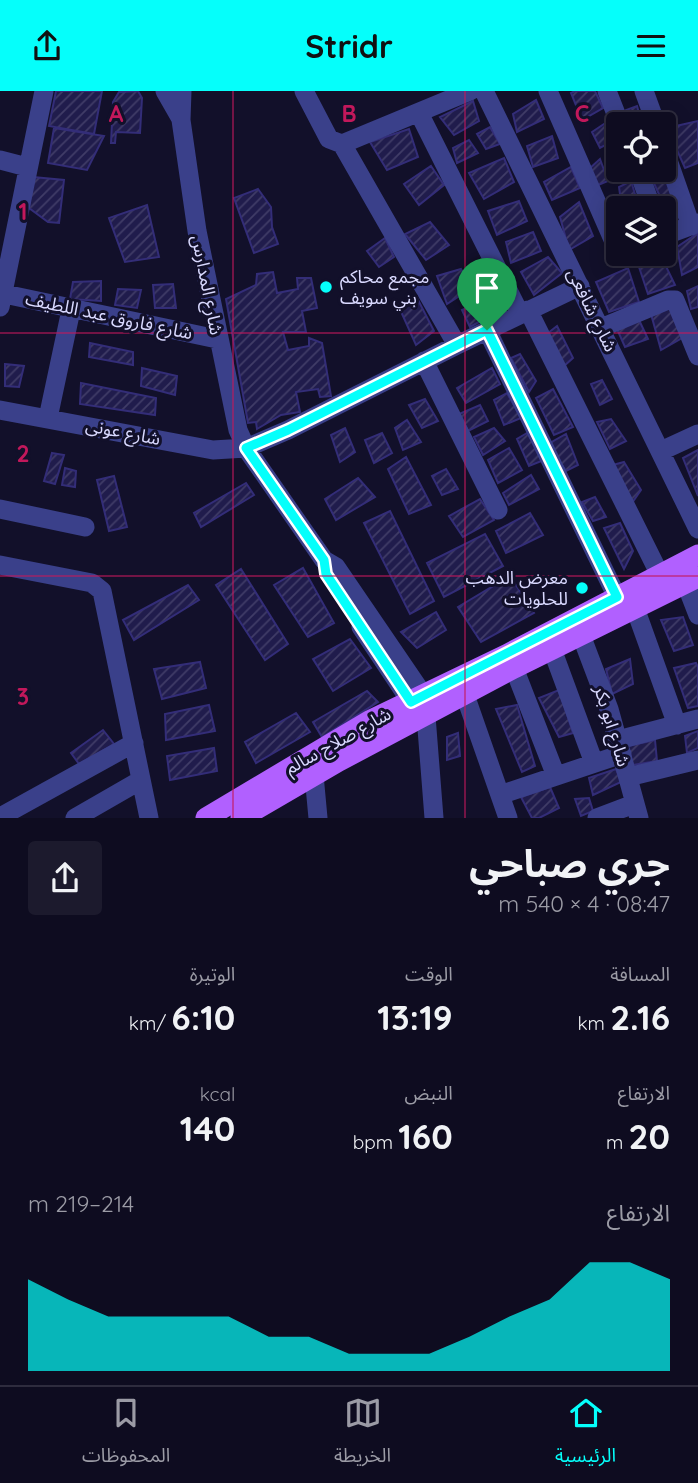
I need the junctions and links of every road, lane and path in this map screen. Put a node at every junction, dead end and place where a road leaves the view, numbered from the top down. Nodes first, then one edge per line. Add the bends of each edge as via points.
1 (44, 91) edge
2 (165, 91) edge
3 (182, 91) edge
4 (304, 91) edge
5 (470, 91) edge
6 (484, 91) edge
7 (548, 91) edge
8 (607, 91) edge
9 (644, 91) edge
10 (615, 112) edge
11 (652, 112) edge
12 (419, 113) junction
13 (181, 120) junction
14 (342, 144) junction
15 (0, 160) edge
16 (27, 167) junction
17 (676, 178) edge
18 (606, 224) edge
19 (695, 225) edge
20 (676, 232) edge
21 (580, 286) junction
22 (1, 298) edge
23 (71, 310) junction
24 (524, 312) junction
25 (601, 328) junction
26 (487, 330) junction
27 (217, 339) junction
28 (457, 345) junction
29 (698, 356) edge
30 (424, 361) junction
31 (0, 410) edge
32 (48, 418) junction
33 (698, 434) edge
34 (246, 448) junction
35 (661, 451) junction
36 (0, 509) edge
37 (498, 510) dead end
38 (85, 527) dead end
39 (698, 529) edge
40 (698, 555) edge
41 (0, 565) edge
42 (660, 575) junction
43 (692, 580) edge
44 (617, 597) junction
45 (635, 608) junction
46 (698, 615) edge
47 (581, 635) junction
48 (552, 649) junction
49 (514, 668) junction
50 (465, 695) junction
51 (420, 705) junction
52 (698, 719) edge
53 (677, 725) junction
54 (134, 743) junction
55 (620, 747) junction
56 (698, 759) edge
57 (594, 763) junction
58 (314, 775) junction
59 (556, 776) junction
60 (628, 777) junction
61 (141, 780) junction
62 (500, 795) junction
63 (637, 811) edge
64 (0, 817) edge
65 (75, 818) edge
66 (149, 818) edge
67 (206, 818) edge
68 (241, 818) edge
69 (318, 818) edge
70 (434, 818) edge
71 (509, 818) edge
72 (597, 818) edge

1 - 16 street
2 - 13 street, شارع المدارس
3 - 13 street, شارع المدارس
4 - 14 street via 330,139
5 - 12 street
6 - 21 street, شارع شافعى
7 - 18 street
8 - 10 street
9 - 11 street
12 - 14 street
12 - 24 street
13 - 27 street, شارع المدارس
14 - 28 street
15 - 16 street
16 - 22 street
17 - 19 street
19 - 20 street
21 - 24 street
21 - 25 street, شارع شافعى
22 - 23 street, شارع فاروق عبد اللطيف
23 - 27 street, شارع فاروق عبد اللطيف
23 - 32 street
24 - 26 street
24 - 42 street
25 - 29 street via 675,300
25 - 35 street, شارع شافعى
26 - 28 street
26 - 44 street
27 - 34 street, شارع المدارس via 234,420
28 - 30 street
30 - 34 street
30 - 37 street
31 - 32 street, شارع عونى
32 - 34 street, شارع عونى via 213,450
33 - 35 street
34 - 51 street, شارع المدارس via 324,560 336,567
35 - 39 street, شارع شافعى
36 - 38 street
40 - 42 main road, شارع صلاح سالم
41 - 54 street via 92,583 102,591
42 - 44 main road, شارع صلاح سالم
43 - 45 main road, شارع صلاح سالم
43 - 46 street
44 - 51 main road, شارع صلاح سالم
45 - 47 main road, شارع صلاح سالم
45 - 53 street
47 - 48 main road, شارع صلاح سالم
47 - 55 street, شارع ابو بكر
48 - 49 main road, شارع صلاح سالم
48 - 57 street
49 - 50 main road, شارع صلاح سالم
49 - 59 street
50 - 51 main road, شارع صلاح سالم
50 - 62 street
51 - 58 main road, شارع صلاح سالم
51 - 67 main road, شارع صلاح سالم via 349,732
51 - 70 street
52 - 53 street
53 - 55 street
54 - 61 street
54 - 64 street
55 - 57 street
55 - 60 street, شارع ابو بكر
56 - 60 street
57 - 59 street
58 - 68 main road, شارع صلاح سالم
58 - 69 street
59 - 62 street
60 - 63 street, شارع ابو بكر
61 - 65 street
61 - 66 street
62 - 71 street
63 - 72 street

